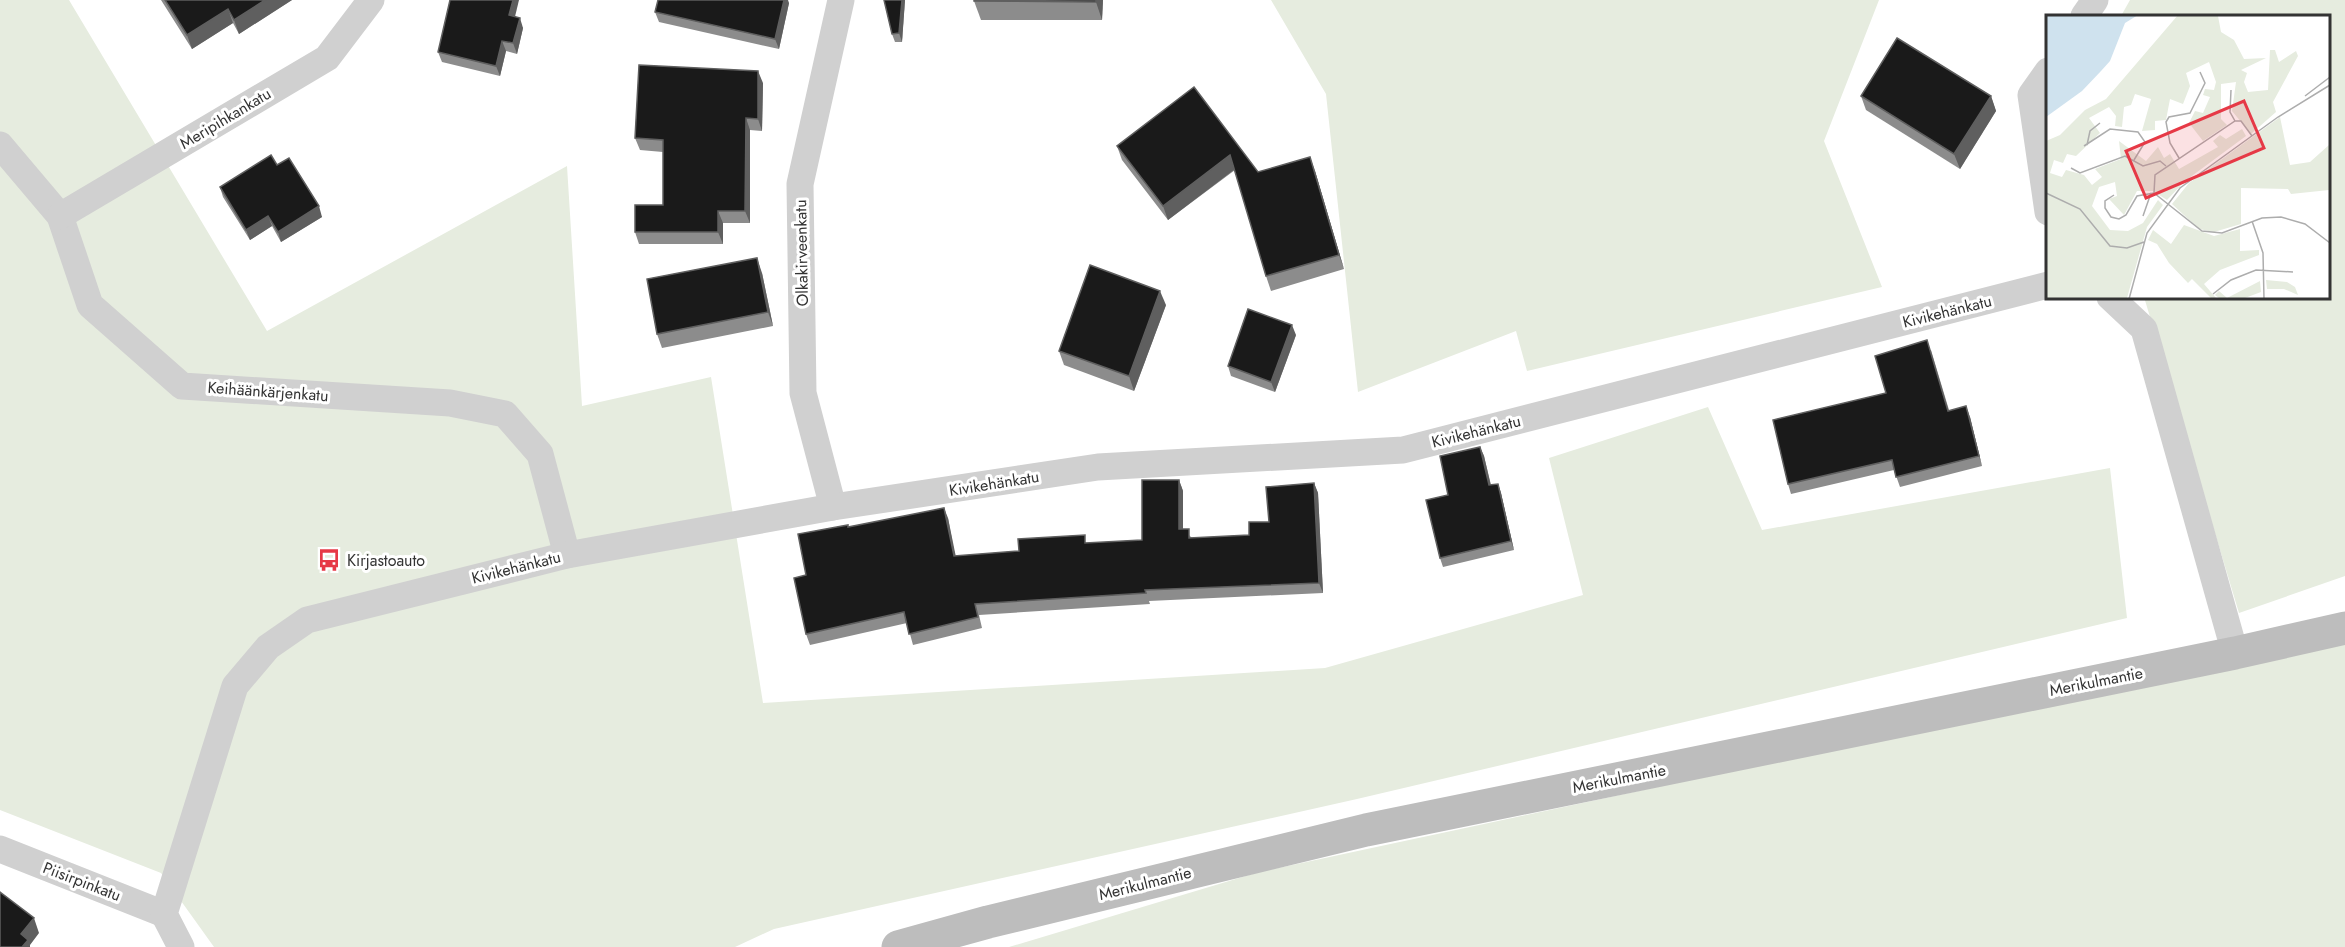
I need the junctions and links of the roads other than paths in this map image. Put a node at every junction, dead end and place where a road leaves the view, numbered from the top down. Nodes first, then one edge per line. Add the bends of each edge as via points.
1 (371, 0) edge
2 (841, 0) edge
3 (2095, 0) edge
4 (2085, 15) edge
5 (2046, 74) edge
6 (0, 145) edge
7 (2046, 198) edge
8 (60, 216) junction
9 (2046, 286) edge
10 (2111, 298) edge
11 (833, 507) junction
12 (567, 555) junction
13 (2345, 628) edge
14 (2235, 653) junction
15 (0, 849) edge
16 (164, 914) junction
17 (181, 947) edge
18 (898, 947) edge

1 - 8 street, Meripihkankatu via 327,58
2 - 11 street, Olkakirveenkatu via 800,184 803,393
3 - 4 street
5 - 7 street via 2031,95
6 - 8 street, Keihäänkärjenkatu
8 - 12 street, Keihäänkärjenkatu via 90,305 182,386 450,403 505,414 540,454
9 - 11 street, Kivikehänkatu via 1403,450 1098,467
10 - 14 street via 2144,329
11 - 12 street, Kivikehänkatu
12 - 16 street, Kivikehänkatu via 307,620 268,647 235,686
13 - 14 street, Merikulmantie
14 - 18 street, Merikulmantie via 1366,830
15 - 16 street, Piisirpinkatu
16 - 17 street

